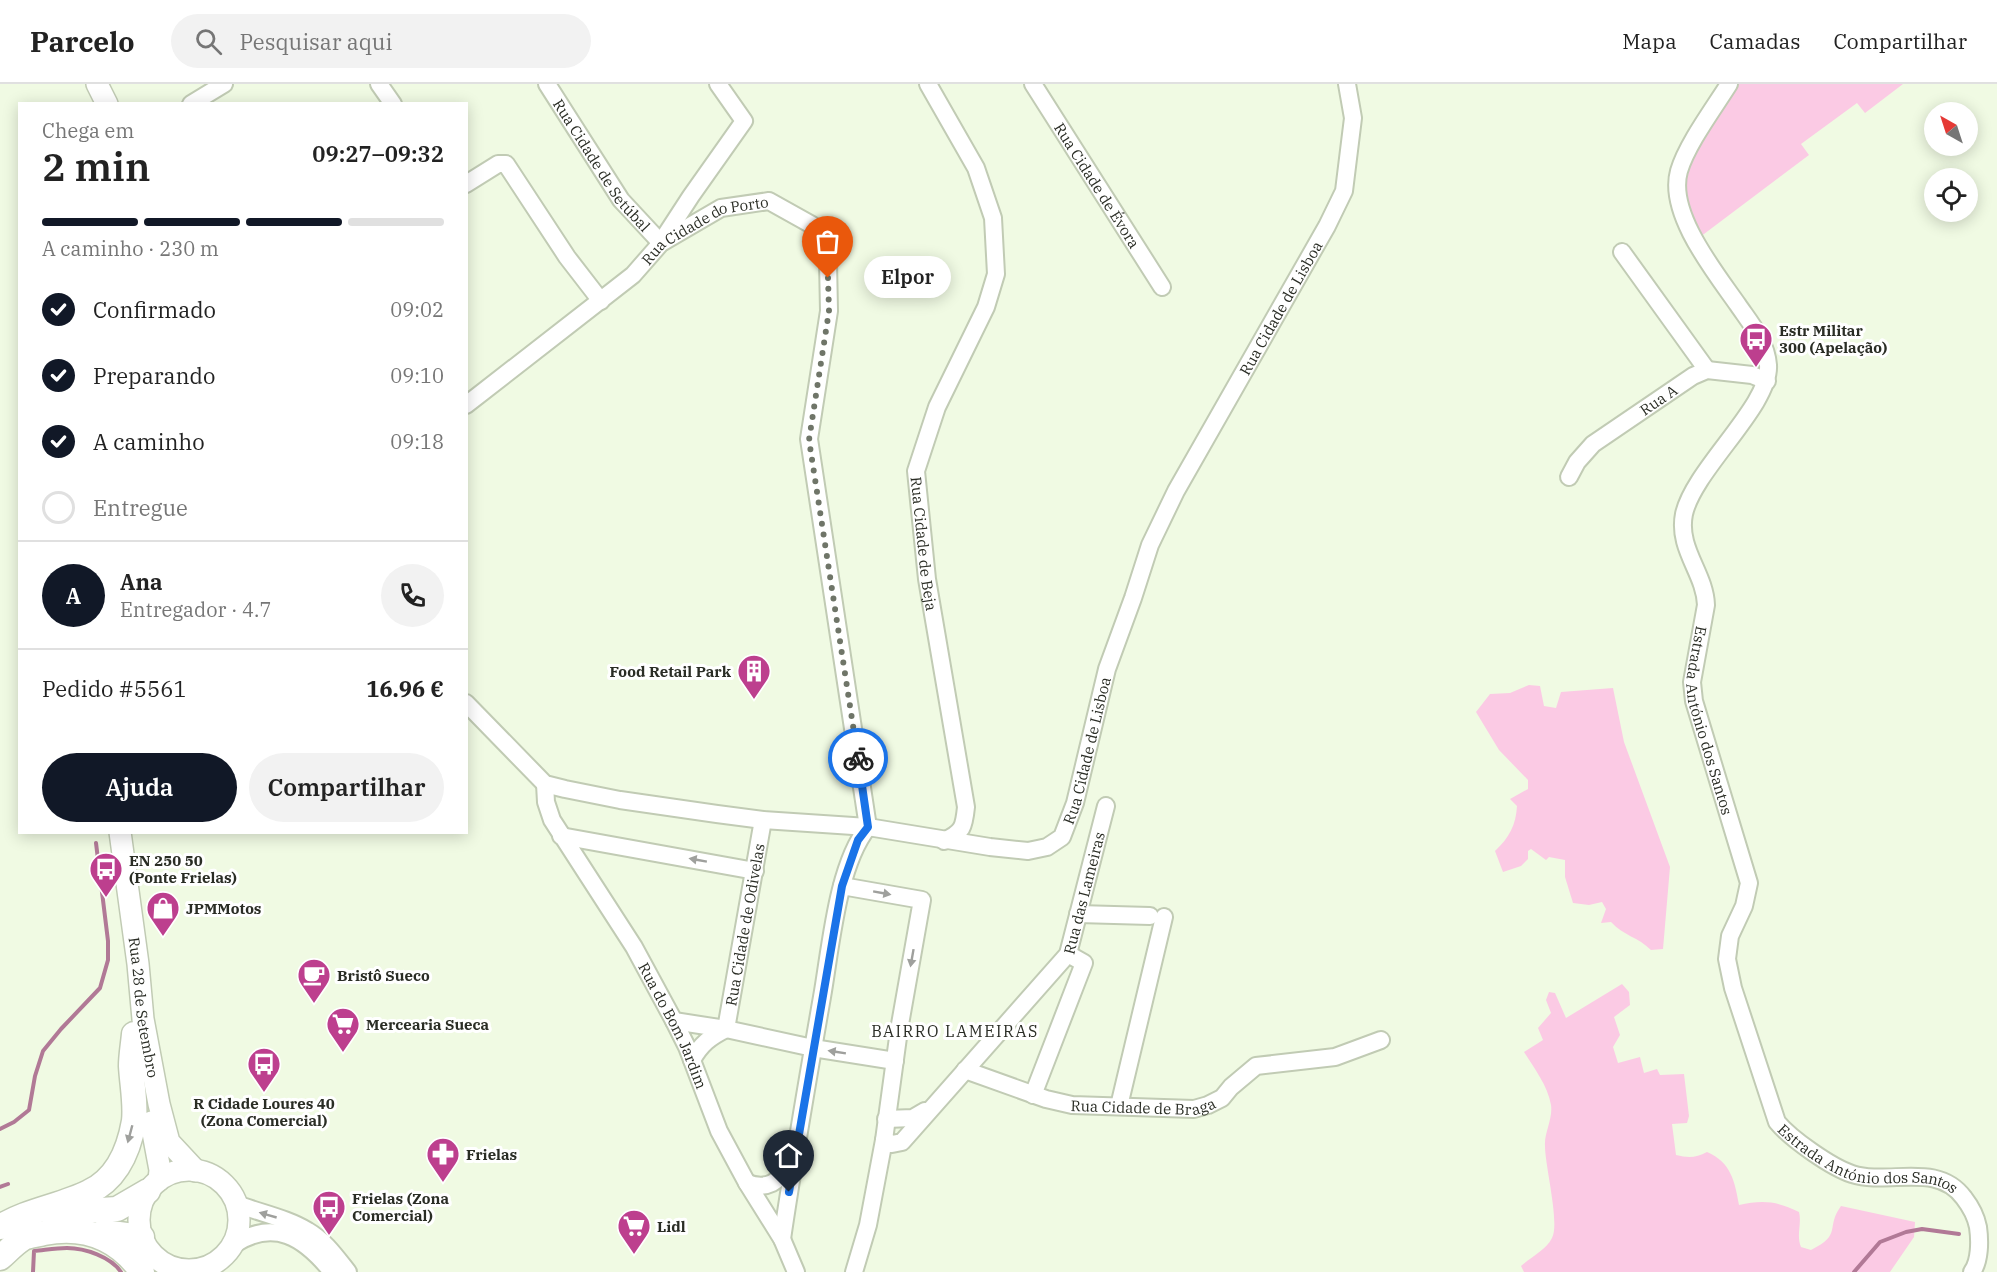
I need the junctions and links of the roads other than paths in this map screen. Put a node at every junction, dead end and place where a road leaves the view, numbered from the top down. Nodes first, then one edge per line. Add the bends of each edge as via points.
1 (97, 84) edge
2 (224, 84) edge
3 (380, 84) edge
4 (547, 84) edge
5 (718, 84) edge
6 (928, 84) edge
7 (1033, 84) edge
8 (1347, 84) edge
9 (1729, 84) edge
10 (105, 102) edge
11 (194, 102) edge
12 (392, 102) edge
13 (468, 183) edge
14 (661, 243) junction
15 (1622, 252) dead end
16 (1162, 287) dead end
17 (601, 301) junction
18 (1707, 370) junction
19 (1767, 381) junction
20 (468, 403) edge
21 (1569, 477) dead end
22 (468, 706) edge
23 (545, 784) junction
24 (1106, 806) dead end
25 (763, 820) junction
26 (868, 827) junction
27 (106, 834) edge
28 (120, 834) edge
29 (561, 836) junction
30 (944, 841) junction
31 (755, 871) junction
32 (842, 886) junction
33 (1078, 914) junction
34 (1068, 954) junction
35 (674, 1021) junction
36 (726, 1029) junction
37 (134, 1034) junction
38 (1381, 1040) dead end
39 (813, 1048) junction
40 (692, 1060) junction
41 (895, 1061) junction
42 (965, 1070) junction
43 (1033, 1095) junction
44 (1119, 1106) junction
45 (932, 1107) junction
46 (886, 1119) junction
47 (884, 1140) junction
48 (795, 1146) junction
49 (196, 1171) junction
50 (747, 1183) junction
51 (154, 1186) junction
52 (237, 1204) junction
53 (30, 1213) junction
54 (0, 1227) edge
55 (76, 1230) junction
56 (142, 1237) junction
57 (782, 1239) junction
58 (233, 1245) junction
59 (0, 1258) edge
60 (210, 1268) edge
61 (156, 1269) edge
62 (332, 1272) edge
63 (348, 1272) edge
64 (796, 1272) edge
65 (854, 1272) edge
66 (1972, 1272) edge

1 - 10 main road
2 - 11 street
3 - 12 street
4 - 14 street, Rua Cidade de Setúbal via 621,200
5 - 14 street via 744,121
6 - 30 street, Rua Cidade de Beja via 976,168 993,218 996,274 986,307 937,407 916,471 927,579 966,807 964,825 956,836
7 - 16 street, Rua Cidade de Évora
8 - 30 street, Rua Cidade de Lisboa via 1353,118 1344,191 1176,491 1150,545 1107,669 1075,803 1062,837 1047,847 1028,851
9 - 19 street via 1691,145 1679,170 1677,185 1687,225 1700,250 1763,343
13 - 17 street via 498,164 506,164
14 - 17 street, Rua Cidade do Porto via 633,275
14 - 26 street, Rua Cidade do Porto via 721,208 769,201 812,225 828,261 829,311 809,440
15 - 18 street
17 - 20 street, Rua Cidade do Porto
18 - 19 street via 1752,375
18 - 21 street, Rua A via 1593,444
19 - 66 street, Estrada António dos Santos via 1698,484 1684,514 1684,540 1706,593 1692,682 1694,701 1749,883 1727,948 1733,988 1777,1122 1808,1148 1849,1173 1923,1176 1944,1181 1960,1192 1978,1226 1979,1244
22 - 23 street
23 - 25 street, Rua Cidade de Lisboa via 620,800
23 - 29 street, Rua do Bom Jardim via 546,802
24 - 33 street, Rua das Lameiras
25 - 26 street, Rua Cidade de Lisboa
25 - 31 street, Rua Cidade de Odivelas
26 - 30 street, Rua Cidade de Lisboa
26 - 32 street via 858,840
27 - 37 main road, Rua 28 de Setembro
28 - 49 main road, Rua 28 de Setembro via 143,1019 159,1104 169,1142
31 -> 29 street
29 - 35 street, Rua do Bom Jardim via 634,947
31 - 36 street, Rua Cidade de Odivelas
32 - 39 street
32 -> 41 street via 922,900
33 - 34 street, Rua das Lameiras
33 - 44 street via 1157,917
34 - 42 street, Rua das Lameiras
34 - 43 street via 1084,963
35 - 36 street
35 - 40 street, Rua do Bom Jardim
36 - 39 street
36 - 40 street via 699,1047
37 - 51 main road, Rua 28 de Setembro via 160,1170
37 -> 53 highway via 134,1120 124,1156 106,1182 90,1192
38 - 44 street, Rua Cidade de Braga via 1335,1057 1256,1066 1222,1098 1194,1109
41 -> 39 street
39 - 48 street
40 - 50 street, Rua do Bom Jardim via 719,1131
41 - 46 street
42 - 43 street, Rua Cidade de Braga
42 - 45 street, Rua das Lameiras
43 - 44 street, Rua Cidade de Braga via 1072,1106
45 - 46 street, Rua das Lameiras via 913,1118
45 - 47 street, Rua das Lameiras via 902,1142 892,1144
46 - 47 street
47 - 65 street via 868,1225
48 - 50 street via 778,1181 759,1187
48 - 57 street
49 - 51 main road via 177,1172
49 - 52 main road via 221,1182
50 - 57 street, Rua do Bom Jardim
51 - 53 highway via 117,1209
51 - 56 main road via 141,1206
52 - 58 main road via 238,1232
63 -> 52 street via 322,1241 307,1230
53 - 54 highway
55 - 56 highway
55 - 59 highway via 23,1238
55 - 61 highway via 108,1239 128,1256
56 - 61 main road
57 - 64 street, Rua do Bom Jardim
58 - 60 main road
58 - 62 street via 259,1232 279,1233 302,1242
60 - 61 main road

